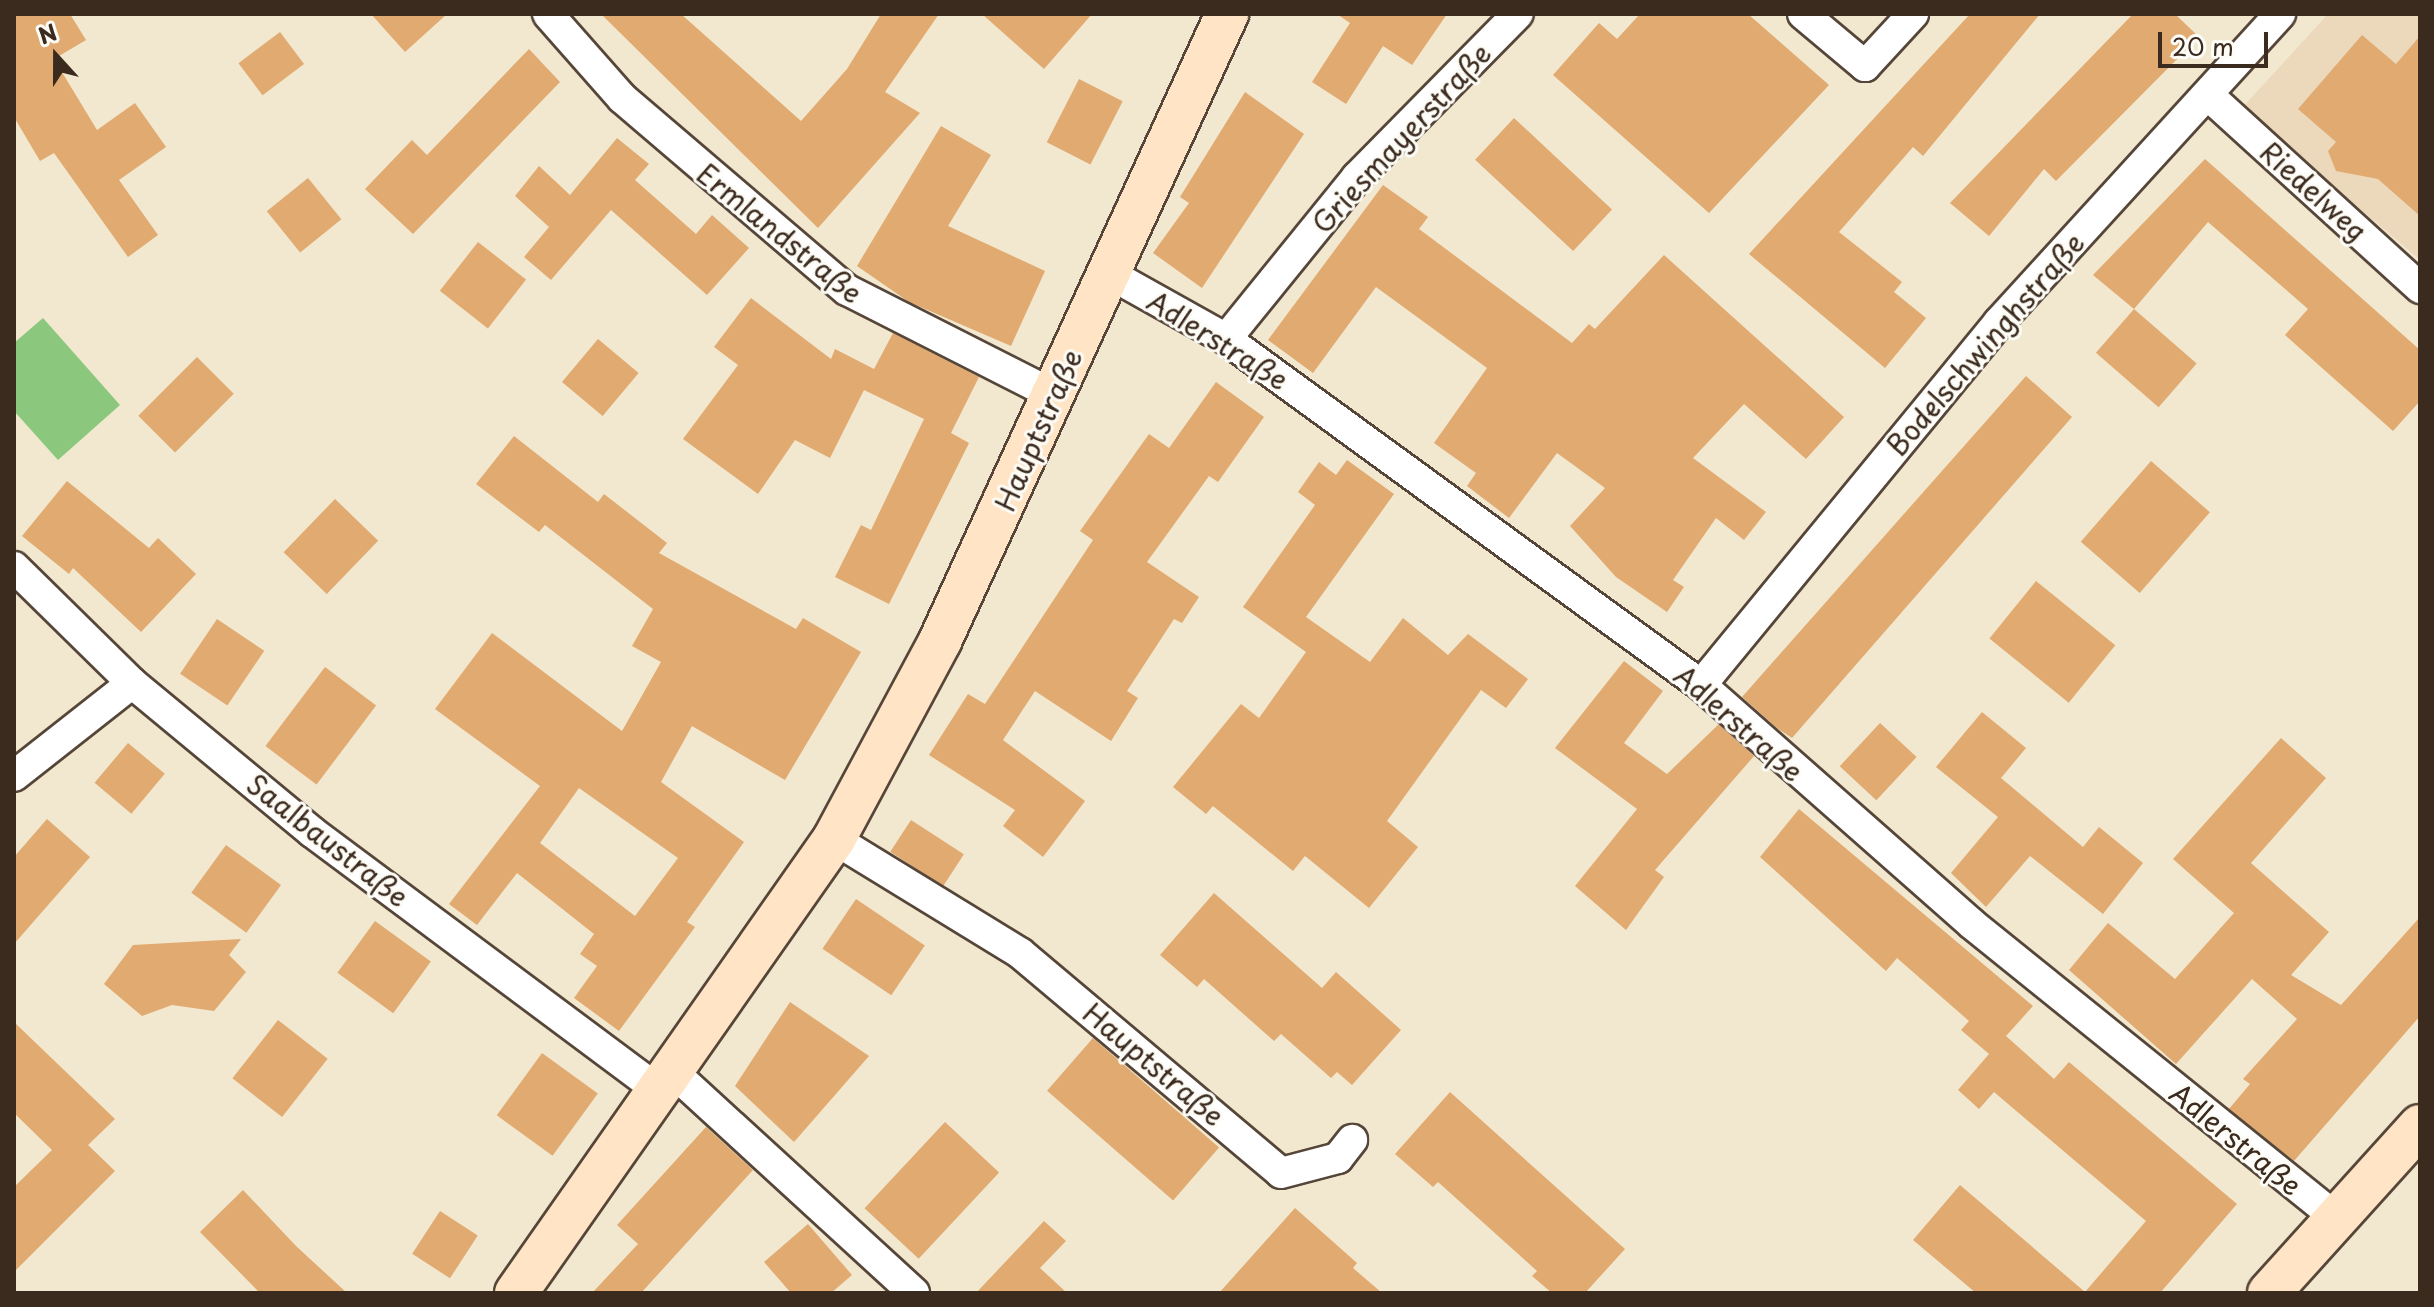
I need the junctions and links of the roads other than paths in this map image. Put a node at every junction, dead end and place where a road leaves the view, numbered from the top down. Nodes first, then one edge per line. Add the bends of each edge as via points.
1 (548, 14) edge
2 (1227, 14) edge
3 (1518, 14) edge
4 (1803, 14) edge
5 (1913, 14) edge
6 (2280, 14) edge
7 (2208, 95) junction
8 (1108, 273) junction
9 (2420, 288) edge
10 (1226, 339) junction
11 (1054, 395) junction
12 (14, 567) edge
13 (132, 683) junction
14 (1701, 685) junction
15 (14, 776) edge
16 (834, 839) junction
17 (667, 1082) junction
18 (2420, 1126) edge
19 (1352, 1140) dead end
20 (2337, 1219) junction
21 (516, 1293) edge
22 (914, 1293) edge
23 (2269, 1293) edge

1 - 11 street, Ermlandstraße via 622,98 847,290
2 - 8 street, Hauptstraße
3 - 10 street, Griesmayerstraße via 1357,177
4 - 5 street via 1865,66
6 - 7 street, Bodelschwinghstraße
7 - 9 street, Riedelweg
7 - 14 street, Bodelschwinghstraße via 1999,322
8 - 10 street, Adlerstraße
8 - 11 street, Hauptstraße
10 - 14 street, Adlerstraße
11 - 16 street, Hauptstraße via 940,641
12 - 13 street, Saalbaustraße
13 - 15 street
13 - 17 street, Saalbaustraße via 312,832
14 - 20 street, Adlerstraße via 1972,924
16 - 17 street, Hauptstraße
16 - 19 street, Hauptstraße via 1020,953 1281,1173 1338,1158
17 - 21 street, Hauptstraße
17 - 22 street, Saalbaustraße
18 - 20 street
20 - 23 street

